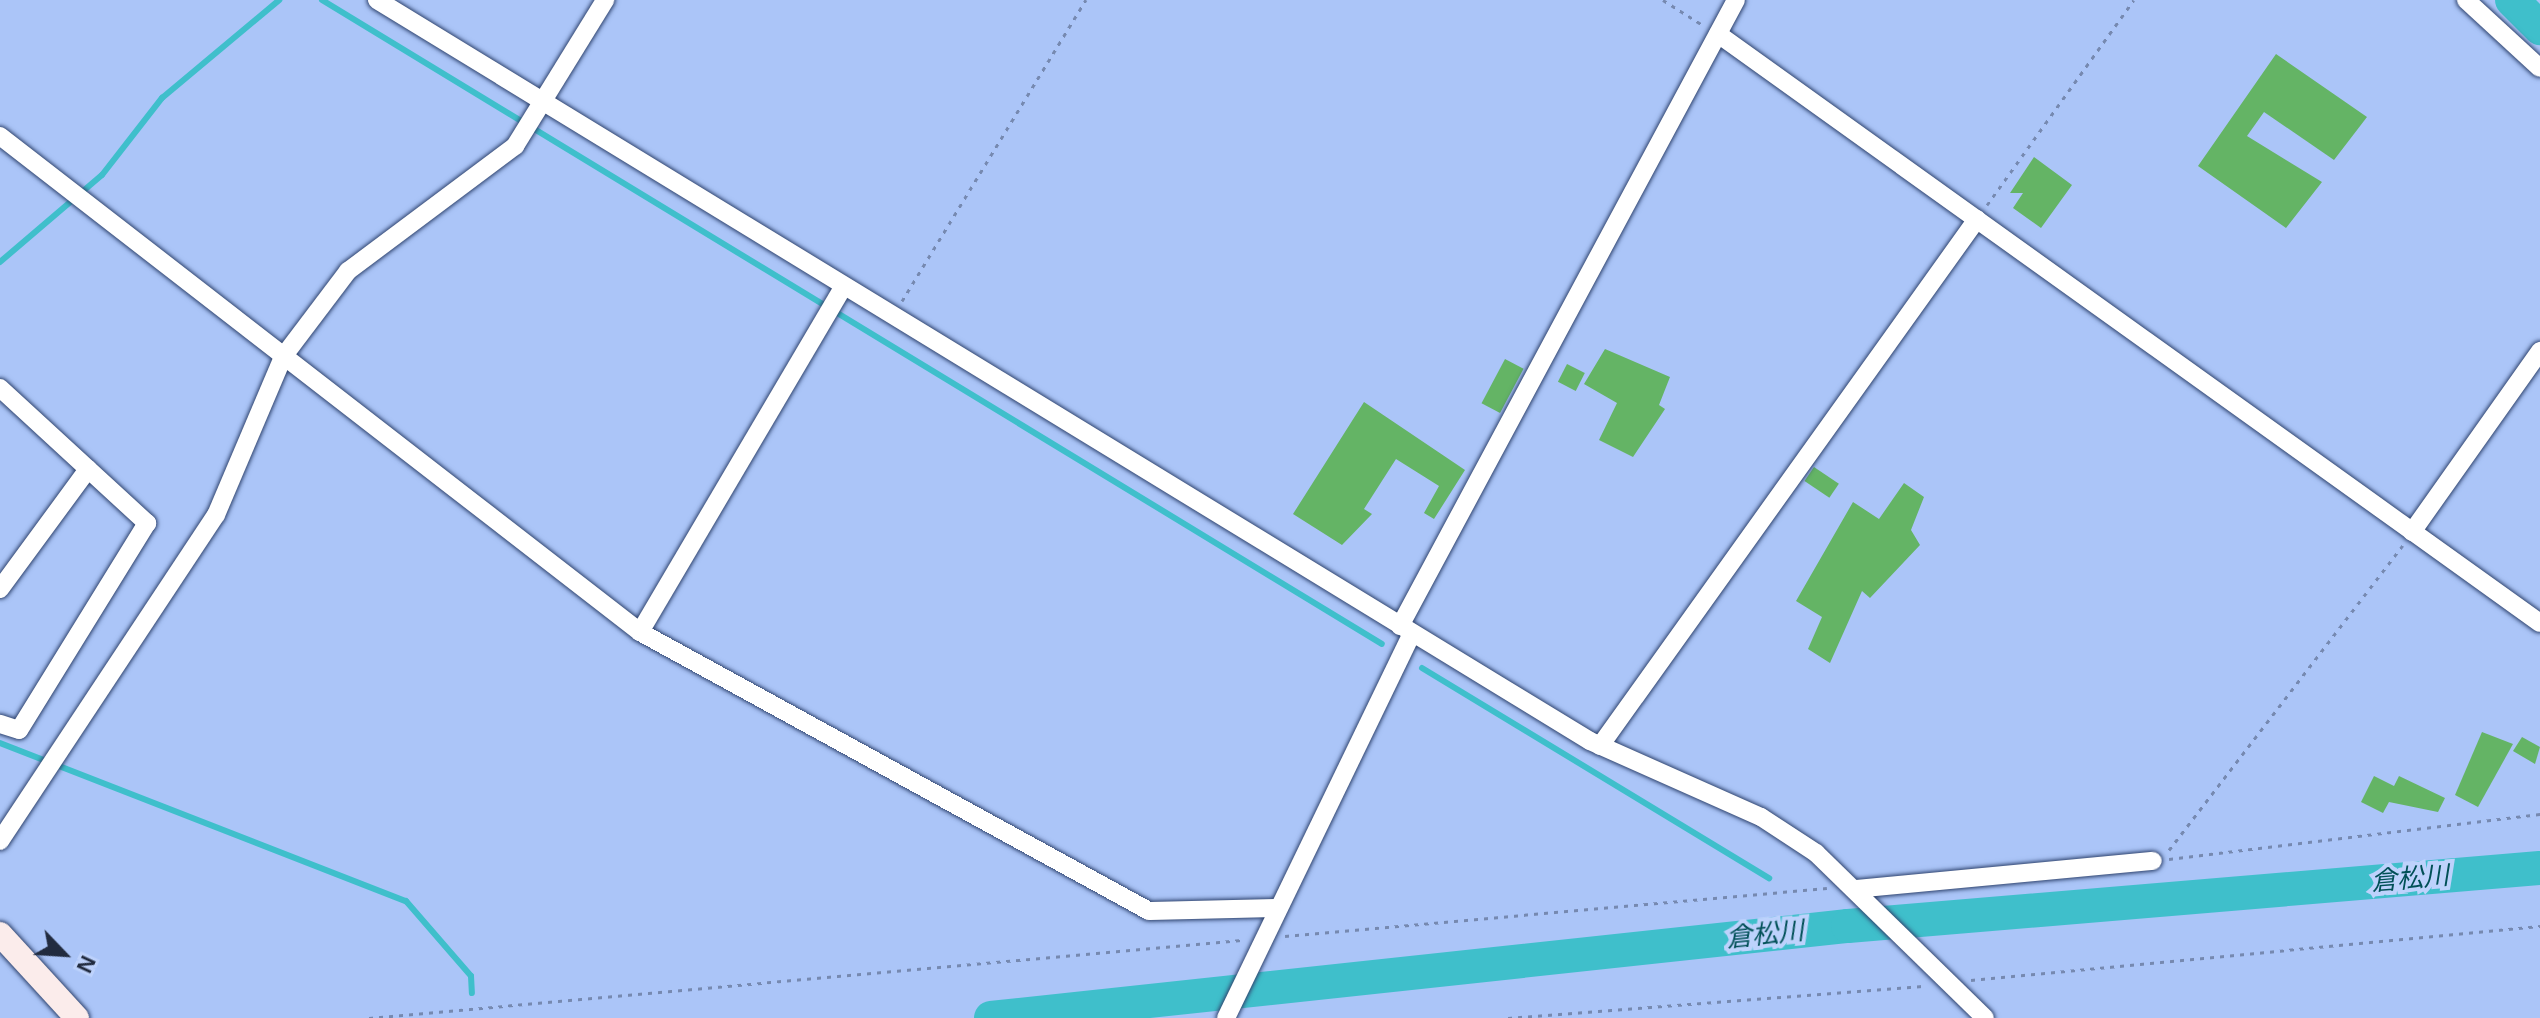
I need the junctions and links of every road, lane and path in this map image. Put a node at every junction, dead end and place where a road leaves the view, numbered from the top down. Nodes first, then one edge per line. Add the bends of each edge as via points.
1 (377, 0) edge
2 (605, 0) edge
3 (1086, 0) edge
4 (1663, 0) edge
5 (1736, 0) edge
6 (2134, 0) edge
7 (2466, 0) edge
8 (1718, 34) junction
9 (2540, 68) edge
10 (544, 97) junction
11 (0, 136) edge
12 (1977, 219) junction
13 (840, 293) junction
14 (894, 314) junction
15 (2540, 351) edge
16 (283, 357) junction
17 (0, 388) edge
18 (88, 469) junction
19 (2412, 532) junction
20 (0, 589) edge
21 (2540, 623) edge
22 (1406, 630) junction
23 (640, 632) junction
24 (0, 724) edge
25 (1600, 746) junction
26 (2540, 814) edge
27 (0, 841) edge
28 (2153, 861) junction
29 (1855, 889) junction
30 (1276, 908) junction
31 (2540, 926) edge
32 (0, 934) edge
33 (1262, 939) junction
34 (1952, 986) junction
35 (77, 1018) edge
36 (369, 1018) edge
37 (1226, 1018) edge
38 (1508, 1018) edge
39 (1985, 1018) edge

1 - 10 street
2 - 10 street
3 - 14 path
4 - 8 path
5 - 8 street
6 - 12 path
7 - 9 street
8 - 12 street
8 - 22 street
10 - 13 street
10 - 16 street via 521,136 348,271
11 - 16 street
12 - 19 street
12 - 25 street
13 - 14 street
13 - 23 street
14 - 22 street
15 - 19 street
16 - 23 street
16 - 27 street via 216,515
17 - 18 street
18 - 20 street
18 - 24 street via 147,523 19,730
19 - 21 street
19 - 28 path
22 - 25 street
22 - 30 street
23 - 30 street via 1149,911
25 - 29 street via 1761,817
26 - 28 path
28 - 29 street
29 - 33 path via 1801,888
29 - 34 street
30 - 33 street
31 - 34 path via 2030,969
32 - 35 main road
33 - 36 path
33 - 37 street
34 - 38 path
34 - 39 street

